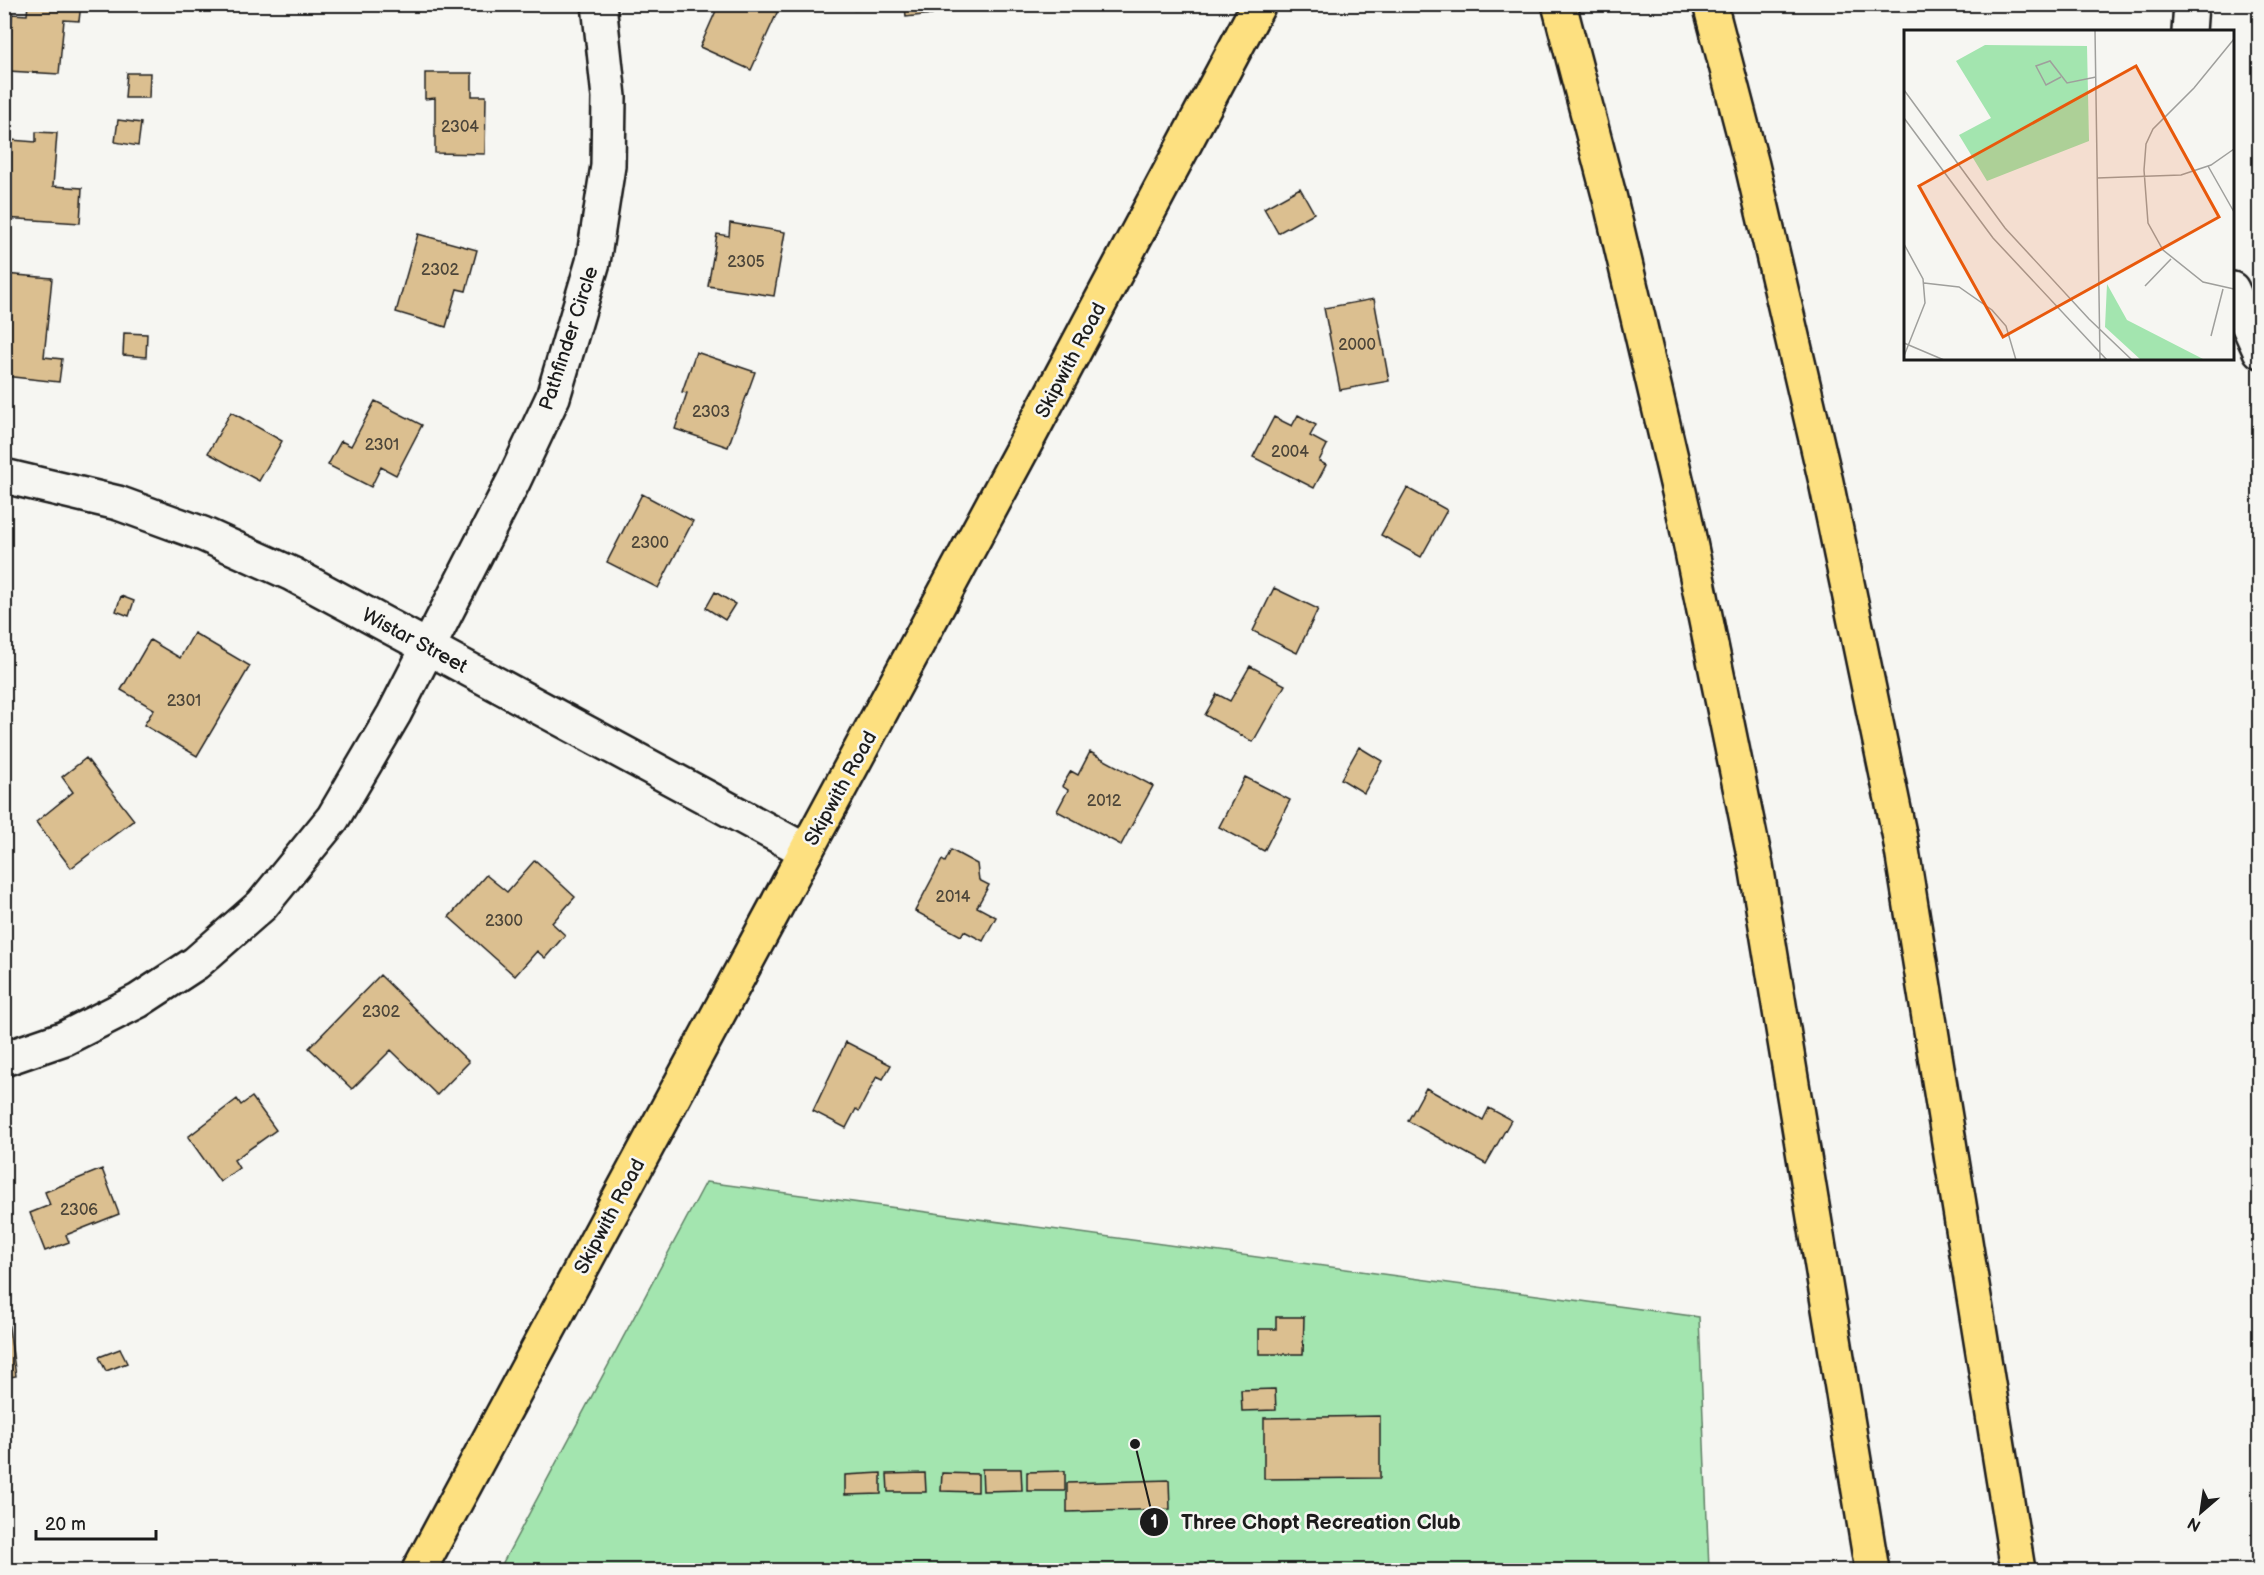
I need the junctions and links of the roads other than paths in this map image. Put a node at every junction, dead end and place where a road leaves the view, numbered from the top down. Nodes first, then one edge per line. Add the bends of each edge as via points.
1 (599, 4) edge
2 (1259, 4) edge
3 (1559, 4) edge
4 (1710, 4) edge
5 (2192, 4) edge
6 (2189, 30) edge
7 (2234, 294) edge
8 (2259, 351) edge
9 (4, 476) edge
10 (428, 647) junction
11 (806, 851) junction
12 (4, 1059) edge
13 (419, 1570) edge
14 (1872, 1570) edge
15 (2018, 1570) edge

1 - 10 street, Pathfinder Circle via 609,97 608,166 594,262 553,397
2 - 11 main road, Skipwith Road
3 - 14 main road via 1610,199 1684,513 1756,865
4 - 15 main road via 1826,482 1900,838
5 - 6 street
7 - 8 street
9 - 10 street, Wistar Street via 118,503 202,534 292,574
10 - 11 street, Wistar Street
10 - 12 street, Pathfinder Circle via 333,818 262,905 196,963 138,1001 64,1038
11 - 13 main road, Skipwith Road

